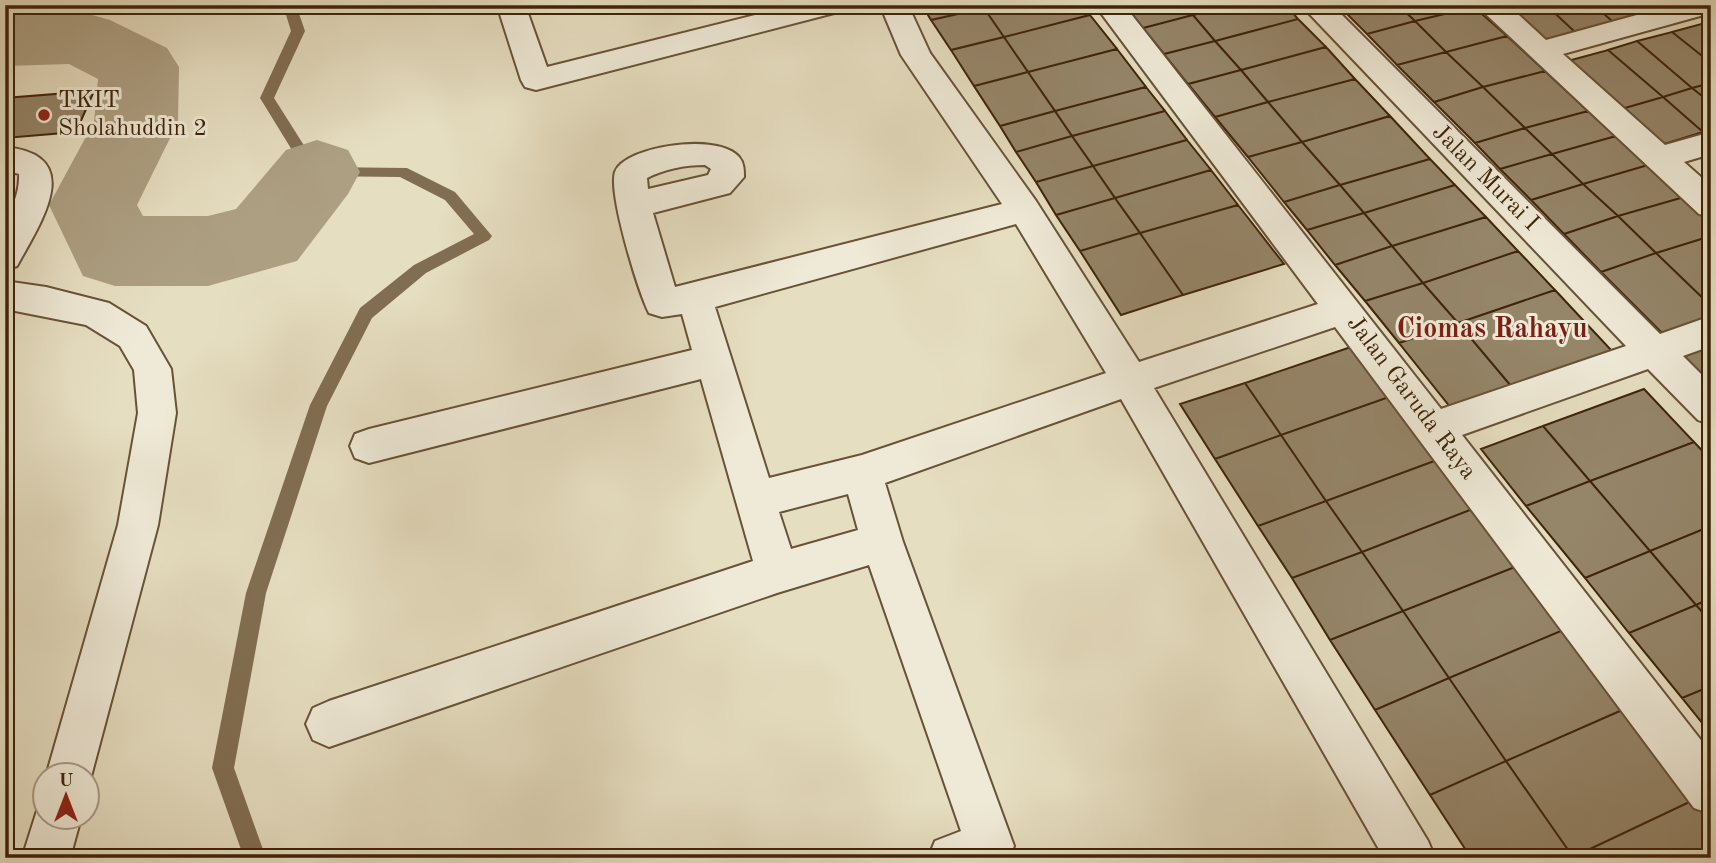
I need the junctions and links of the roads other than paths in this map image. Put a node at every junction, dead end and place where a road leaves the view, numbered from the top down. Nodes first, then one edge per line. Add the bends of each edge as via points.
1 (511, 5) edge
2 (832, 5) edge
3 (894, 5) edge
4 (1110, 5) edge
5 (1315, 5) edge
6 (1490, 5) edge
7 (1708, 5) edge
8 (1540, 51) junction
9 (1711, 143) edge
10 (5, 158) edge
11 (1658, 158) junction
12 (634, 205) dead end
13 (1711, 205) edge
14 (1006, 215) dead end
15 (5, 257) edge
16 (5, 296) edge
17 (695, 298) junction
18 (1345, 310) junction
19 (1711, 331) edge
20 (1655, 350) junction
21 (711, 361) junction
22 (1130, 380) junction
23 (1711, 409) edge
24 (1433, 429) junction
25 (369, 446) dead end
26 (862, 473) junction
27 (757, 499) junction
28 (882, 542) junction
29 (777, 573) junction
30 (329, 724) dead end
31 (73, 762) edge
32 (1711, 791) edge
33 (53, 832) edge
34 (46, 858) edge
35 (952, 858) edge
36 (1411, 858) edge

1 - 2 street via 536,80
3 - 22 street via 916,55 1024,210
4 - 18 street, Jalan Garuda Raya
5 - 20 street, Jalan Murai I
6 - 8 street
7 - 8 street
8 - 11 street
9 - 11 street
10 - 15 street via 23,160 35,170 37,184 30,210
11 - 13 street
12 - 17 street via 662,303
14 - 17 street
16 - 31 street via 96,313 133,336 152,369 157,413 138,525
17 - 21 street
18 - 22 street
18 - 24 street, Jalan Garuda Raya
19 - 20 street
20 - 23 street, Jalan Murai I
20 - 24 street
21 - 25 street
21 - 27 street
22 - 26 street
22 - 36 street
24 - 32 street, Jalan Garuda Raya
26 - 27 street
26 - 28 street
27 - 29 street
28 - 29 street
28 - 35 street via 990,846
29 - 30 street
33 - 34 street

